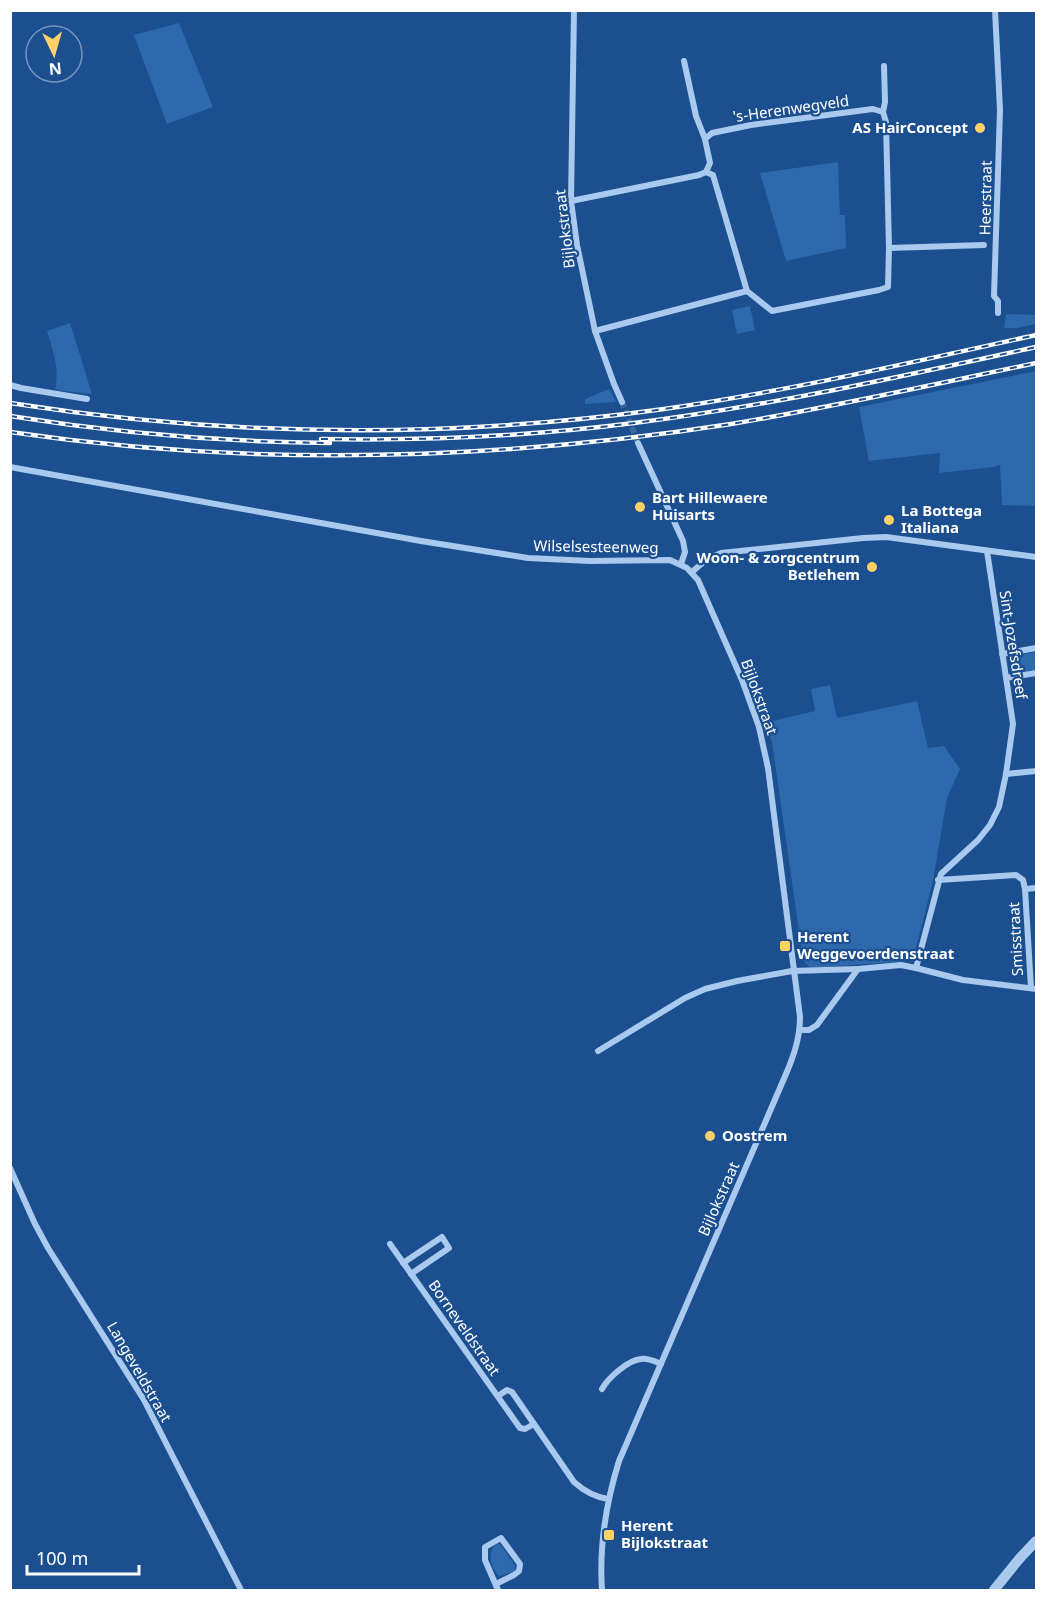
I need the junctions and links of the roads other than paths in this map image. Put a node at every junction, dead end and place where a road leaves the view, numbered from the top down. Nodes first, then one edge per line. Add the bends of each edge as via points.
1 (574, 10) edge
2 (995, 10) edge
3 (684, 61) dead end
4 (884, 66) dead end
5 (883, 112) junction
6 (705, 139) junction
7 (706, 172) junction
8 (571, 201) junction
9 (984, 245) dead end
10 (889, 248) junction
11 (747, 291) junction
12 (998, 313) dead end
13 (595, 331) junction
14 (10, 385) edge
15 (87, 399) dead end
16 (622, 402) tunnel mouth
17 (638, 443) tunnel mouth
18 (10, 467) edge
19 (987, 551) junction
20 (1036, 557) edge
21 (681, 564) junction
22 (692, 572) junction
23 (1036, 648) edge
24 (1002, 654) junction
25 (1036, 673) edge
26 (1006, 678) junction
27 (1036, 771) edge
28 (1006, 774) junction
29 (938, 880) junction
30 (1036, 888) edge
31 (1025, 889) junction
32 (916, 968) junction
33 (858, 969) junction
34 (794, 971) junction
35 (1034, 989) edge
36 (800, 1030) junction
37 (598, 1052) dead end
38 (10, 1168) edge
39 (390, 1244) dead end
40 (404, 1263) junction
41 (411, 1274) junction
42 (661, 1364) junction
43 (602, 1389) dead end
44 (498, 1396) junction
45 (534, 1424) junction
46 (608, 1499) junction
47 (1036, 1541) edge
48 (497, 1587) edge
49 (241, 1590) edge
50 (602, 1590) edge
51 (994, 1590) edge

1 - 8 street, Bijlokstraat
2 - 12 street, Heerstraat via 1000,110 994,296
3 - 6 street
4 - 5 street
5 - 6 street, 's-Herenwegveld via 873,109 751,124 712,133
5 - 10 street
6 - 7 street via 710,163
7 - 8 street
7 - 11 street via 713,175
8 - 13 street, Bijlokstraat
9 - 10 street
10 - 11 street via 888,287 879,290 772,311
11 - 13 street
13 - 16 street, Bijlokstraat
14 - 15 street
17 - 21 street via 683,541
18 - 21 street, Wilselsesteenweg via 528,558 670,560
19 - 20 street
19 - 22 street via 905,538 862,538 722,553
19 - 24 street, Sint-Jozefsdreef
21 - 22 street, Wilselsesteenweg
22 - 34 street, Bijlokstraat via 759,727 768,768
23 - 24 street
24 - 26 street, Sint-Jozefsdreef
25 - 26 street
26 - 28 street, Sint-Jozefsdreef via 1013,724
27 - 28 street
28 - 29 street, Sint-Jozefsdreef via 999,807 990,825
29 - 31 street, Smisstraat via 1016,875 1023,880
29 - 32 street, Sint-Jozefsdreef
30 - 31 street, Smisstraat
31 - 35 street, Smisstraat
32 - 33 street via 901,965
32 - 35 street via 963,980
33 - 34 street
33 - 36 street via 817,1025
34 - 36 street, Bijlokstraat
34 - 37 street via 705,989
36 - 42 street, Bijlokstraat via 786,1074
38 - 49 street, Langeveldstraat via 48,1248 144,1400
39 - 40 street, Borneveldstraat
40 - 41 street, Borneveldstraat
40 - 41 street, Borneveldstraat via 442,1237 449,1248
41 - 44 street, Borneveldstraat
42 - 43 street via 638,1359 610,1378
42 - 46 street, Bijlokstraat via 622,1453
44 - 45 street, Borneveldstraat via 520,1428
44 - 45 street, Borneveldstraat via 507,1390 512,1392
45 - 46 street, Borneveldstraat via 574,1482 582,1490
46 - 50 street, Bijlokstraat
47 - 51 street
48 - 48 street via 485,1560 485,1546 501,1538 520,1564 519,1571

